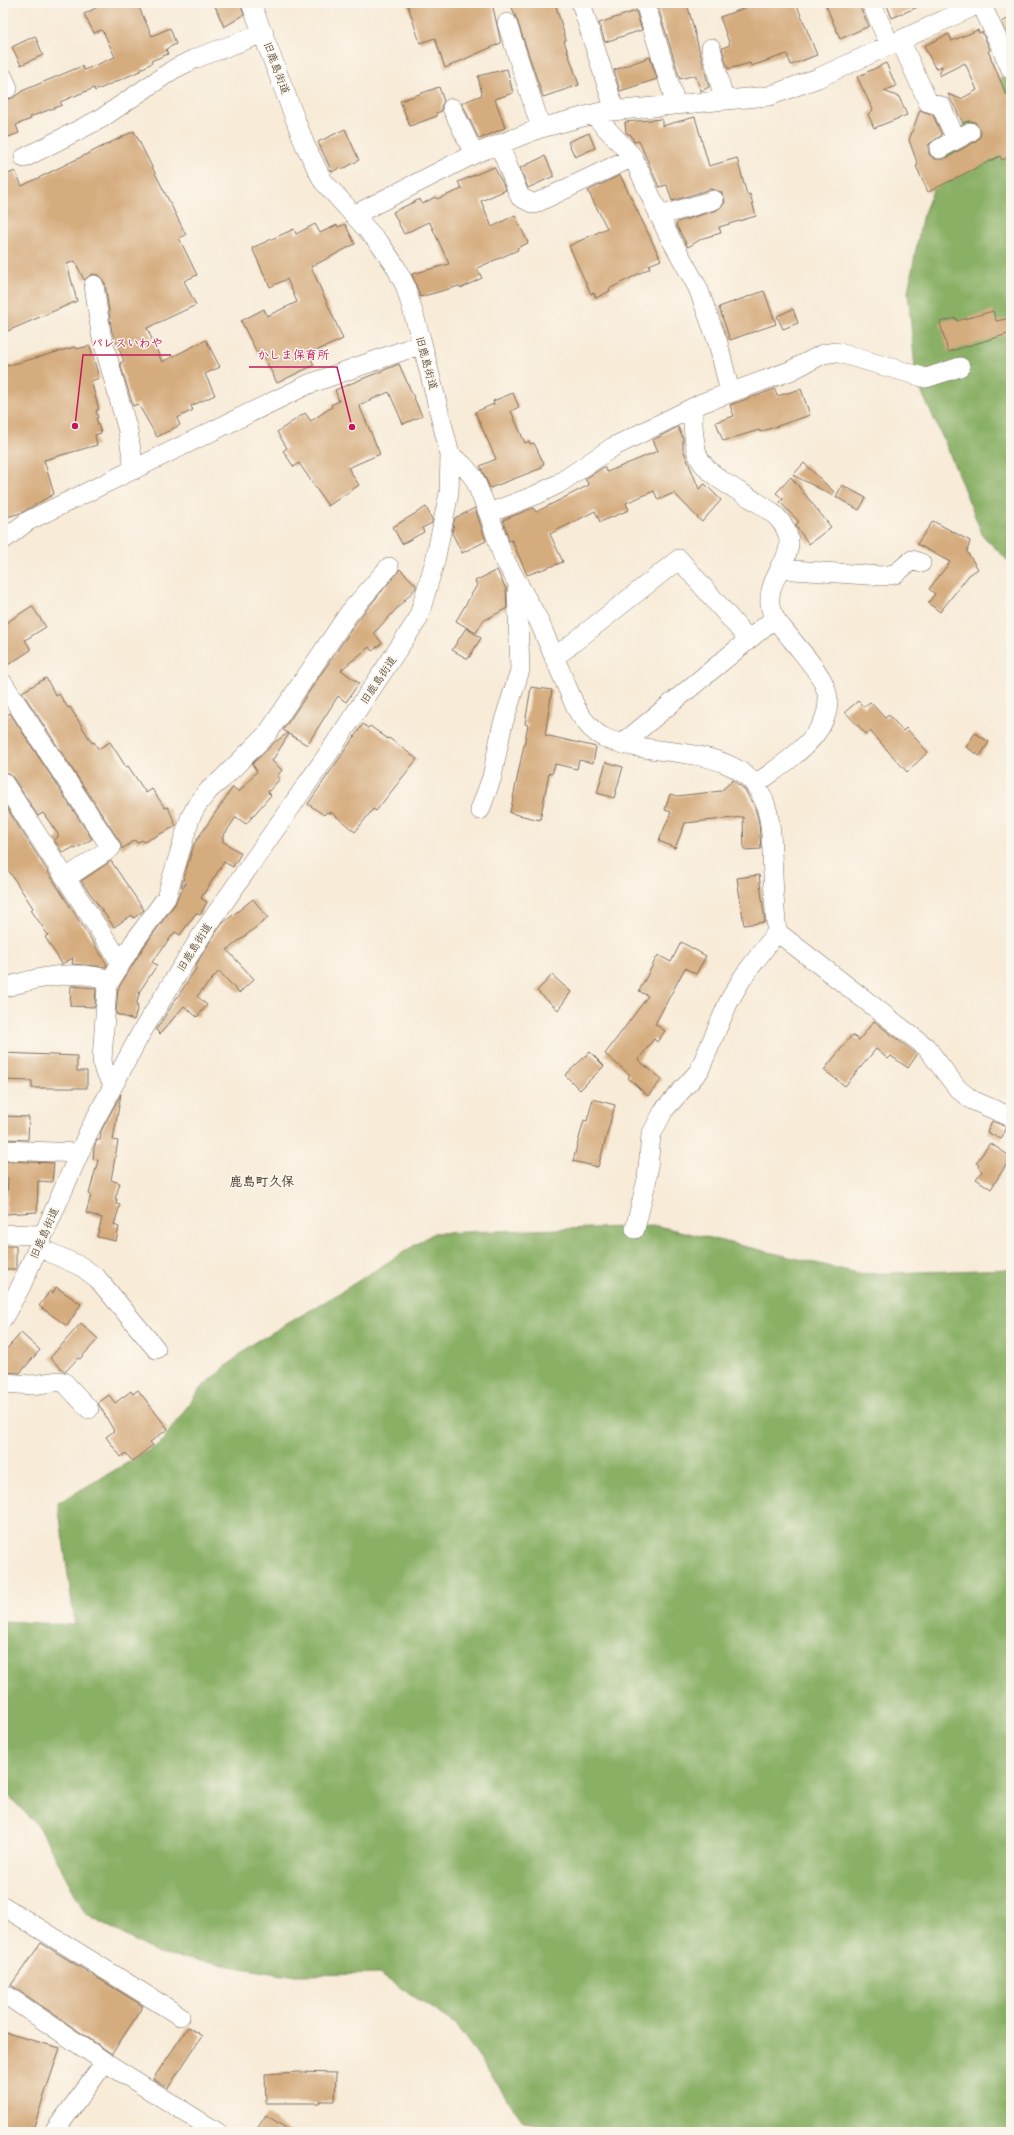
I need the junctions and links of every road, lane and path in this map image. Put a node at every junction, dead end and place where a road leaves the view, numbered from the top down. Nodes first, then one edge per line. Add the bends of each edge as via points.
1 (251, 3) edge
2 (581, 3) edge
3 (645, 3) edge
4 (871, 3) edge
5 (981, 3) edge
6 (507, 23) dead end
7 (264, 33) junction
8 (895, 42) junction
9 (711, 48) dead end
10 (1011, 69) edge
11 (724, 100) junction
12 (676, 105) junction
13 (452, 108) dead end
14 (615, 111) junction
15 (593, 114) junction
16 (541, 128) junction
17 (500, 144) junction
18 (939, 149) dead end
19 (474, 154) junction
20 (633, 157) junction
21 (24, 158) dead end
22 (714, 200) dead end
23 (354, 215) junction
24 (659, 216) junction
25 (94, 285) dead end
26 (422, 344) junction
27 (960, 367) dead end
28 (730, 392) junction
29 (692, 408) junction
30 (450, 455) junction
31 (134, 470) junction
32 (489, 513) junction
33 (3, 540) edge
34 (921, 563) dead end
35 (780, 566) junction
36 (389, 567) dead end
37 (519, 584) junction
38 (775, 618) junction
39 (748, 640) junction
40 (554, 658) junction
41 (6, 695) edge
42 (623, 743) junction
43 (3, 782) edge
44 (755, 785) junction
45 (480, 810) dead end
46 (66, 878) junction
47 (777, 932) junction
48 (121, 963) junction
49 (111, 980) junction
50 (3, 988) edge
51 (114, 1084) junction
52 (1011, 1117) edge
53 (3, 1150) edge
54 (79, 1153) junction
55 (635, 1229) dead end
56 (3, 1234) edge
57 (40, 1241) junction
58 (3, 1318) edge
59 (156, 1349) dead end
60 (3, 1383) edge
61 (89, 1409) dead end
62 (3, 1906) edge
63 (3, 1993) edge
64 (180, 2016) dead end
65 (105, 2062) junction
66 (54, 2132) edge
67 (217, 2132) edge

1 - 7 street, 旧鹿島街道
2 - 14 street
3 - 12 street
4 - 8 street
5 - 8 street
5 - 10 street
6 - 16 street
7 - 21 street via 174,69 102,118
7 - 23 street, 旧鹿島街道 via 311,157 323,181
8 - 11 street via 818,78 769,96
8 - 18 street via 928,102 941,106 963,136
9 - 11 street
11 - 12 street
12 - 14 street
13 - 19 street
14 - 15 street
15 - 16 street
15 - 20 street
16 - 17 street
17 - 19 street
17 - 20 street via 520,197 534,204
19 - 23 street
20 - 24 street
22 - 24 street
23 - 26 street, 旧鹿島街道 via 394,264 405,285
24 - 28 street via 698,288 718,343
25 - 31 street via 101,334 128,431
26 - 30 street, 旧鹿島街道
26 - 31 street via 309,384
27 - 28 street via 926,378 836,352 823,354 790,371
28 - 29 street
29 - 32 street via 613,447 558,484
29 - 35 street via 697,454 707,468 775,514 783,525 790,543 787,560
30 - 32 street via 474,478
30 - 51 street, 旧鹿島街道 via 449,493 435,561 418,619 328,754 206,928 141,1033
31 - 33 street via 28,521
32 - 37 street via 503,556
34 - 35 street via 912,560 895,574 882,576 793,570
35 - 38 street via 770,587 770,603
36 - 48 street via 349,613 267,734 197,805 190,818 166,898
37 - 40 street via 538,619
37 - 45 street via 517,592 520,670 502,727 492,778
38 - 39 street
38 - 44 street via 816,670 824,685 828,705 824,723 815,735
39 - 40 street via 679,559
39 - 42 street
40 - 42 street via 584,722 604,738
41 - 46 street via 111,848
42 - 44 street via 710,758 749,777
43 - 46 street
44 - 47 street via 770,817
46 - 48 street
47 - 52 street via 926,1047 958,1089 972,1100
47 - 55 street via 743,977 729,1001 699,1071 664,1110 652,1135 647,1179
48 - 49 street
49 - 50 street via 83,975 62,975
49 - 51 street via 106,992 102,1060 104,1070
51 - 54 street, 旧鹿島街道
53 - 54 street
54 - 57 street, 旧鹿島街道
56 - 57 street
57 - 58 street, 旧鹿島街道 via 21,1286
57 - 59 street via 97,1278
60 - 61 street via 32,1385 64,1382
62 - 64 street
63 - 65 street
65 - 66 street
65 - 67 street

